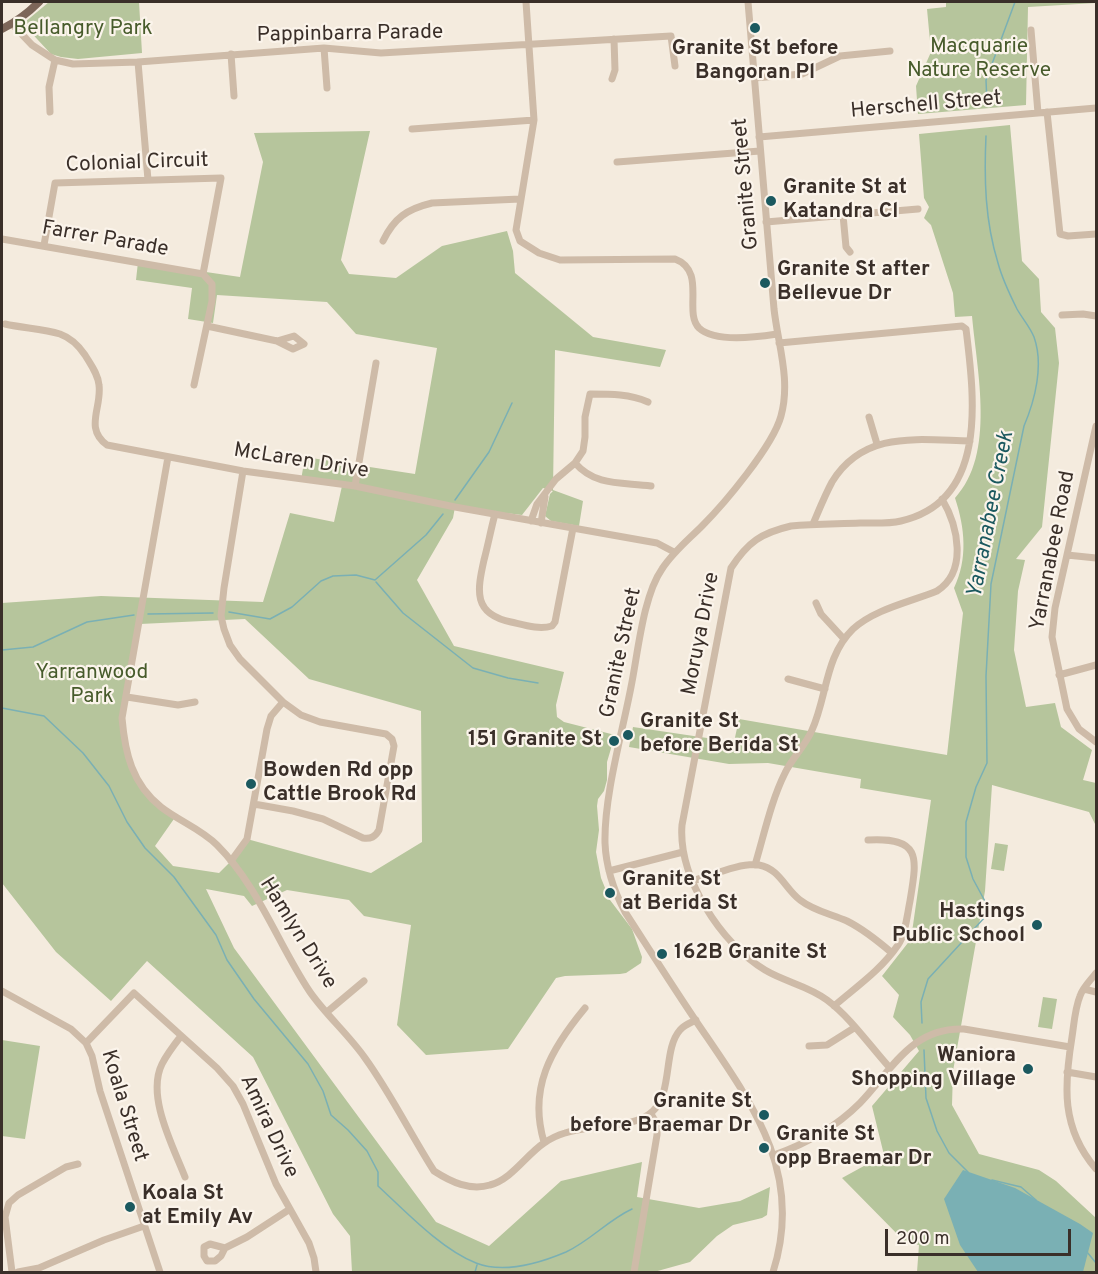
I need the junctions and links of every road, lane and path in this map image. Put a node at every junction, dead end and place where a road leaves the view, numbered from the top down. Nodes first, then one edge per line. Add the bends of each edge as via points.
1 (39, 2) edge
2 (526, 2) edge
3 (748, 2) edge
4 (12, 24) junction
5 (2, 29) edge
6 (1031, 30) dead end
7 (614, 39) junction
8 (530, 45) junction
9 (324, 48) junction
10 (890, 51) dead end
11 (231, 54) junction
12 (55, 60) junction
13 (138, 62) junction
14 (675, 66) dead end
15 (754, 78) junction
16 (612, 79) dead end
17 (327, 88) dead end
18 (234, 96) dead end
19 (1096, 108) edge
20 (50, 112) dead end
21 (1047, 112) junction
22 (1038, 113) junction
23 (534, 120) junction
24 (412, 129) dead end
25 (759, 137) junction
26 (760, 152) junction
27 (617, 162) dead end
28 (148, 180) junction
29 (520, 199) junction
30 (918, 209) dead end
31 (843, 215) junction
32 (766, 222) junction
33 (1096, 234) edge
34 (2, 239) edge
35 (383, 241) dead end
36 (44, 245) junction
37 (850, 252) dead end
38 (203, 274) junction
39 (1062, 315) dead end
40 (1096, 316) edge
41 (5, 324) dead end
42 (776, 325) junction
43 (1096, 325) edge
44 (207, 326) junction
45 (777, 334) junction
46 (765, 336) junction
47 (277, 341) dead end
48 (779, 343) junction
49 (376, 363) dead end
50 (195, 385) dead end
51 (648, 402) dead end
52 (869, 417) dead end
53 (1096, 426) edge
54 (970, 441) junction
55 (877, 444) junction
56 (1094, 455) edge
57 (168, 457) junction
58 (575, 463) junction
59 (243, 471) junction
60 (355, 486) junction
61 (651, 486) dead end
62 (546, 495) junction
63 (942, 499) junction
64 (495, 514) junction
65 (531, 521) junction
66 (541, 522) junction
67 (813, 524) junction
68 (573, 528) junction
69 (674, 552) junction
70 (1067, 555) junction
71 (1096, 558) edge
72 (816, 603) dead end
73 (844, 639) junction
74 (1096, 665) edge
75 (1059, 675) junction
76 (788, 679) dead end
77 (825, 689) junction
78 (127, 698) junction
79 (195, 702) dead end
80 (283, 702) junction
81 (1096, 742) edge
82 (254, 804) junction
83 (868, 840) dead end
84 (683, 852) junction
85 (231, 861) junction
86 (755, 865) junction
87 (609, 871) junction
88 (692, 881) junction
89 (892, 952) junction
90 (1096, 973) edge
91 (364, 981) dead end
92 (1084, 989) junction
93 (2, 991) edge
94 (1096, 992) edge
95 (834, 1006) junction
96 (585, 1008) dead end
97 (327, 1012) junction
98 (696, 1020) junction
99 (854, 1028) junction
100 (181, 1036) junction
101 (86, 1043) junction
102 (809, 1046) dead end
103 (1070, 1047) junction
104 (890, 1068) junction
105 (1067, 1071) junction
106 (1096, 1077) edge
107 (651, 1114) junction
108 (544, 1142) junction
109 (774, 1155) junction
110 (78, 1164) dead end
111 (1096, 1169) edge
112 (185, 1177) dead end
113 (290, 1209) junction
114 (144, 1226) junction
115 (225, 1248) dead end
116 (12, 1272) edge
117 (18, 1272) edge
118 (160, 1272) edge
119 (316, 1272) edge
120 (634, 1272) edge
121 (773, 1272) edge

1 - 4 main road
2 - 8 street
3 - 15 street, Granite Street
4 - 5 main road
4 - 12 street, Pappinbarra Parade via 32,45
6 - 22 street
7 - 8 street, Pappinbarra Parade
7 - 14 street, Pappinbarra Parade via 671,36
7 - 16 street
8 - 9 street, Pappinbarra Parade via 381,53
8 - 23 street
9 - 11 street, Pappinbarra Parade
9 - 17 street
10 - 15 street via 840,56 802,74
11 - 13 street, Pappinbarra Parade
11 - 18 street
12 - 13 street, Pappinbarra Parade via 73,64
12 - 20 street via 49,87
13 - 28 street
15 - 25 street, Granite Street
19 - 21 street, Herschell Street
21 - 22 street, Herschell Street
21 - 33 street via 1060,234
22 - 25 street, Herschell Street
23 - 24 street
23 - 29 street
25 - 26 street, Granite Street
26 - 27 street
26 - 32 street, Granite Street
28 - 36 street, Colonial Circuit via 55,183
28 - 38 street, Colonial Circuit via 221,178
29 - 35 street via 419,206 398,218
29 - 46 street via 516,230 520,241 539,253 560,260 675,259 686,263 700,329 722,336
30 - 31 street
31 - 32 street
31 - 37 street
32 - 42 street, Granite Street
34 - 36 street, Farrer Parade
36 - 38 street, Farrer Parade
38 - 44 street via 212,284
39 - 40 street
40 - 43 street
41 - 57 street, McLaren Drive via 60,334 72,340 86,356 99,383 95,430 98,439 107,445
42 - 45 street, Granite Street
42 - 46 street
44 - 47 street
44 - 50 street
45 - 46 street
45 - 48 street, Granite Street
48 - 54 street, Moruya Drive via 962,326 966,329 972,379
48 - 69 street, Granite Street via 785,384 776,431 724,501
49 - 60 street
51 - 58 street via 625,395 590,394 585,444
52 - 55 street
53 - 56 street, Yarranabee Road
54 - 55 street via 909,439
54 - 63 street, Moruya Drive via 961,474
55 - 67 street via 852,459 840,472
56 - 70 street, Yarranabee Road
57 - 59 street, McLaren Drive
57 - 78 street, Hamlyn Drive
58 - 61 street via 596,479
58 - 62 street via 556,478
59 - 60 street, McLaren Drive
59 - 80 street via 222,622 230,645
60 - 64 street, McLaren Drive
62 - 65 street via 537,504
62 - 66 street
63 - 67 street, Moruya Drive via 931,509 901,521
63 - 73 street via 954,522 957,543 955,564 947,582 937,591 873,615
64 - 65 street, McLaren Drive
64 - 68 street via 479,584 480,600 498,619 539,628 555,622
65 - 66 street, McLaren Drive
66 - 68 street, McLaren Drive
67 - 84 street, Moruya Drive via 791,525 760,536 731,568 684,814
68 - 69 street, McLaren Drive via 657,543
69 - 87 street, Granite Street via 653,584 647,609 606,819
70 - 71 street
70 - 75 street, Yarranabee Road via 1052,630
72 - 73 street
73 - 77 street
74 - 75 street
75 - 81 street, Yarranabee Road via 1067,709 1085,735
76 - 77 street
77 - 86 street via 812,731 781,782
78 - 79 street via 178,705
78 - 85 street, Hamlyn Drive via 122,718 124,743 141,787 162,808 199,829
80 - 82 street via 271,716 267,729
80 - 82 street via 320,722 386,734 392,739 379,830 369,839 363,838 323,819
82 - 85 street via 246,839
83 - 89 street via 887,839 903,844 915,861 903,936
84 - 87 street
84 - 88 street, Moruya Drive
85 - 97 street, Hamlyn Drive
86 - 88 street
86 - 89 street via 773,871 804,903 856,927
87 - 98 street, Granite Street via 625,912
88 - 95 street, Moruya Drive via 715,920 743,955
89 - 95 street
90 - 92 street
91 - 97 street
92 - 94 street
92 - 103 street via 1077,1005
93 - 101 street, Koala Street via 71,1029
95 - 99 street, Moruya Drive
96 - 108 street via 555,1050 543,1077 538,1105
97 - 108 street, Hamlyn Drive via 365,1058 434,1172 450,1182 490,1185 505,1177
98 - 107 street via 676,1037 663,1093
98 - 109 street, Granite Street via 746,1095
99 - 102 street via 827,1045
99 - 104 street, Moruya Drive
100 - 101 street, Amira Drive via 134,993
100 - 112 street via 162,1063 157,1087 159,1104
100 - 113 street, Amira Drive via 233,1086
101 - 114 street, Koala Street
103 - 104 street via 953,1029 926,1036 909,1047
103 - 105 street
104 - 109 street via 860,1103 832,1126
105 - 106 street
105 - 111 street via 1067,1109 1082,1148
107 - 108 street, Hamlyn Drive via 630,1123 583,1127
107 - 120 street via 657,1124 657,1135
109 - 121 street, Granite Street via 782,1222
110 - 116 street via 56,1172 9,1203 5,1217
113 - 115 street
113 - 119 street, Amira Drive via 309,1243
114 - 117 street via 39,1268
114 - 118 street, Koala Street

